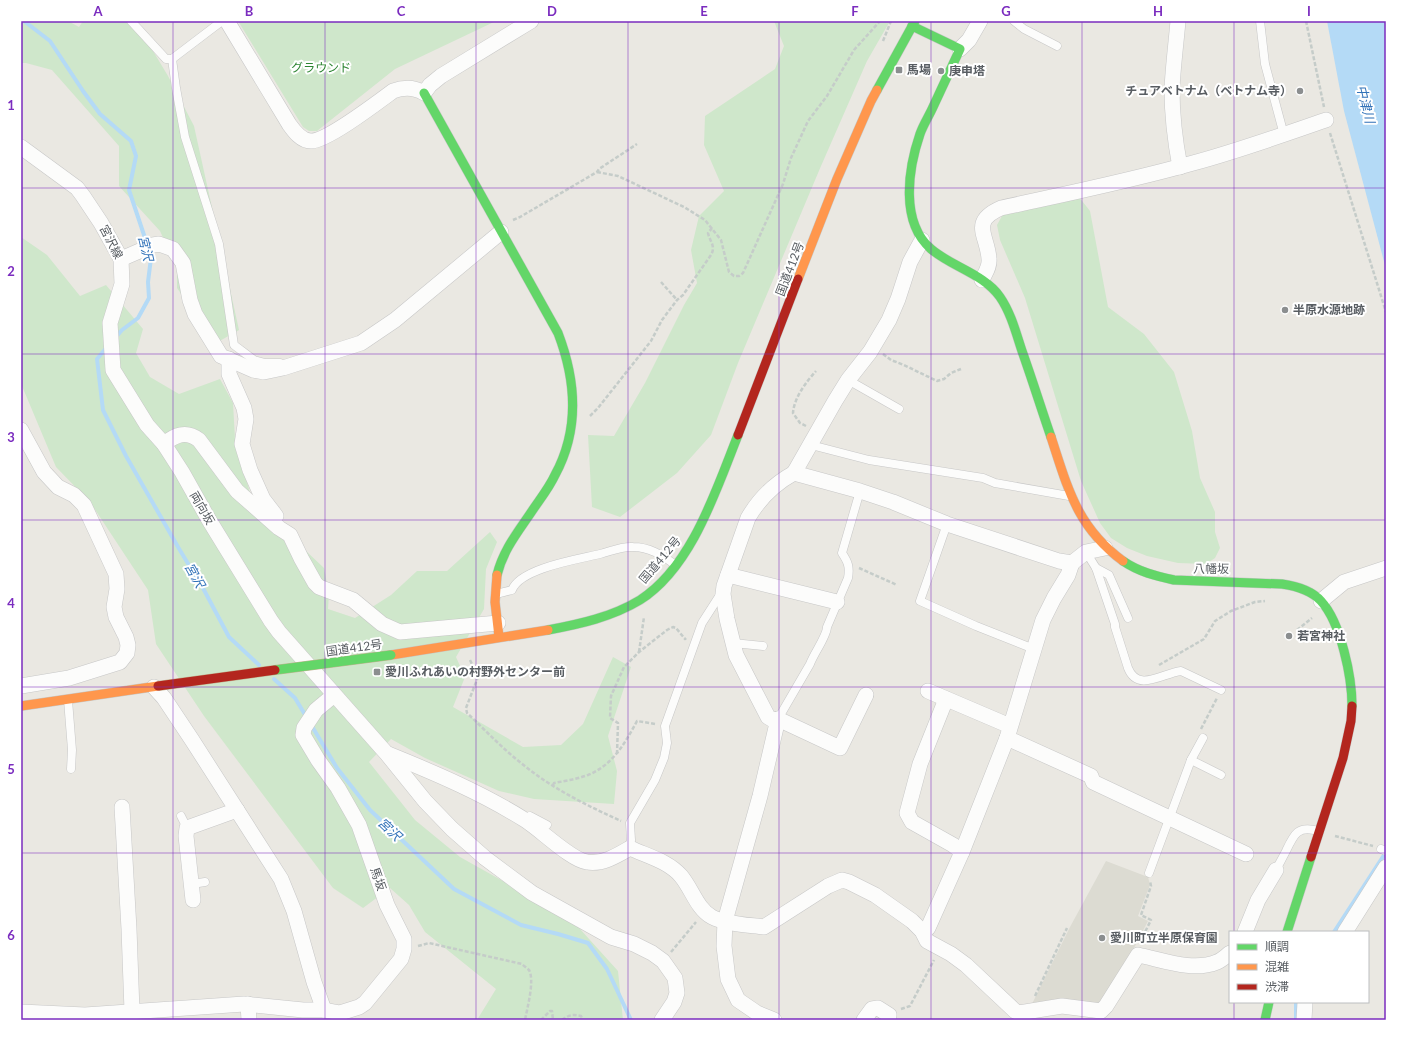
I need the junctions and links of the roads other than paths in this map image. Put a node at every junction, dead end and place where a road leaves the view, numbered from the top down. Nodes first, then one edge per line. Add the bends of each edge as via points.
1 (132, 21) edge
2 (222, 21) edge
3 (227, 21) edge
4 (530, 21) edge
5 (980, 21) edge
6 (1014, 21) edge
7 (1178, 21) edge
8 (1260, 21) edge
9 (913, 24) edge
10 (1057, 46) dead end
11 (960, 49) junction
12 (172, 59) junction
13 (424, 93) junction
14 (1326, 120) road end
15 (1284, 135) junction
16 (21, 147) edge
17 (1180, 167) junction
18 (499, 228) junction
19 (922, 240) junction
20 (127, 256) junction
21 (982, 280) junction
22 (229, 359) junction
23 (283, 368) junction
24 (113, 370) joint
25 (848, 380) junction
26 (899, 409) dead end
27 (21, 430) edge
28 (814, 439) junction
29 (164, 444) junction
30 (794, 473) junction
31 (860, 491) junction
32 (1072, 496) junction
33 (947, 524) junction
34 (290, 535) junction
35 (1105, 548) junction
36 (1086, 552) junction
37 (1072, 563) junction
38 (675, 565) junction
39 (1096, 568) junction
40 (1386, 568) edge
41 (728, 575) junction
42 (723, 594) junction
43 (494, 595) junction
44 (1321, 601) junction
45 (838, 602) junction
46 (1128, 618) dead end
47 (498, 630) junction
48 (733, 643) junction
49 (763, 646) dead end
50 (1034, 649) junction
51 (21, 686) edge
52 (156, 686) junction
53 (1221, 690) road end
54 (928, 691) dead end
55 (334, 695) junction
56 (866, 695) dead end
57 (68, 700) junction
58 (946, 700) junction
59 (21, 706) edge
60 (778, 719) junction
61 (1009, 732) junction
62 (1203, 738) road end
63 (387, 754) junction
64 (1191, 760) junction
65 (71, 769) dead end
66 (1221, 775) dead end
67 (122, 807) dead end
68 (237, 810) junction
69 (517, 816) junction
70 (1169, 817) junction
71 (547, 825) dead end
72 (1319, 831) junction
73 (630, 848) junction
74 (962, 852) junction
75 (1246, 854) dead end
76 (1386, 867) edge
77 (1276, 870) joint
78 (1149, 873) road end
79 (193, 900) dead end
80 (725, 921) junction
81 (922, 931) junction
82 (1245, 931) edge
83 (1287, 931) edge
84 (1346, 931) edge
85 (1229, 954) edge
86 (1270, 1003) edge
87 (1305, 1003) edge
88 (248, 1004) junction
89 (324, 1010) junction
90 (132, 1011) junction
91 (21, 1012) edge
92 (341, 1017) edge
93 (888, 1017) edge
94 (249, 1020) edge
95 (662, 1020) edge
96 (774, 1020) edge
97 (864, 1020) edge
98 (1265, 1020) edge
99 (1304, 1020) edge

1 - 12 lane via 166,59
2 - 12 lane
3 - 13 street via 289,124 295,133 304,139 319,140 394,91 410,88
4 - 13 street via 441,76
5 - 11 street via 969,40
6 - 10 lane via 1024,30
7 - 17 street via 1172,88
8 - 15 lane via 1265,64
9 - 11 main road
9 - 38 main road, 国道412号 via 871,101 837,179 711,504 690,544
11 - 19 main road via 920,133 915,153 910,203 914,222
12 - 23 lane via 185,137 219,244 234,345 254,360 265,363 280,362
13 - 18 main road
14 - 15 street
15 - 17 street
16 - 20 street, 宮沢線 via 77,188
17 - 21 street via 992,212 985,219 982,231 989,258 989,266
18 - 23 street via 390,324 362,344
18 - 43 main road via 558,333 569,365 573,403 568,444 556,474 511,541 499,568
19 - 21 main road, 八幡坂 via 944,258
19 - 25 street via 910,262 889,320 873,347
20 - 22 street via 159,244 173,250 183,263 195,314 221,356
20 - 24 street, 宮沢線 via 122,284 110,323
21 - 32 main road, 八幡坂 via 995,290 1006,306
22 - 23 street via 264,372
22 - 34 street via 229,374 244,408 246,419 242,444 250,470 262,499
24 - 29 street, 両向坂 via 147,425
25 - 26 lane
25 - 28 street
27 - 51 street via 44,472 58,487 74,495 84,505 116,574 114,607 128,646 127,653 120,662 69,678
28 - 30 street
28 - 32 lane via 869,460 982,478 995,483
29 - 34 street via 177,435 194,436 237,491
29 - 55 street, 両向坂 via 271,621
30 - 31 street
30 - 41 street via 769,490 753,509
31 - 33 street
31 - 45 lane via 842,553 849,563 850,572
32 - 35 main road, 八幡坂 via 1083,520
33 - 37 street
33 - 50 lane via 920,601
34 - 47 street via 319,587 353,600 382,624 400,632
35 - 36 street
35 - 44 main road, 八幡坂 via 1133,567 1149,574 1174,580 1280,583 1305,591
36 - 37 street
36 - 39 lane
37 - 50 street via 1043,620
38 - 43 lane via 648,549 618,548 559,563 518,581 512,590
38 - 47 main road, 国道412号 via 658,585 641,598 607,615 572,626
39 - 46 lane via 1109,575
39 - 53 lane via 1128,668 1136,679 1145,681 1181,671
40 - 44 street via 1344,582
41 - 42 street
41 - 45 street
42 - 48 street
42 - 73 lane via 702,623 665,726 667,743 664,758 655,780 630,823
43 - 47 main road
44 - 72 main road via 1341,638 1349,674 1352,715 1343,758
45 - 60 lane via 827,632
47 - 52 main road, 国道412号, bridge via 462,643 391,655
48 - 49 lane
48 - 60 street via 736,655 768,717
50 - 61 street
52 - 57 main road, 国道412号
52 - 68 street
54 - 58 street
55 - 63 street, 両向坂
55 - 92 street, 馬坂 via 316,710 304,728 303,735 360,825 387,905 404,939 401,959 364,1003
56 - 60 street via 840,748
57 - 59 main road, 国道412号
57 - 65 lane
58 - 61 street
58 - 74 street via 920,764 907,813 912,822
60 - 80 street via 760,796
61 - 70 street via 1092,776 1093,782
61 - 74 street
62 - 64 lane
63 - 69 street via 488,798
63 - 95 street, 両向坂 via 446,824 485,858 532,893 611,937 652,953 663,962 675,978 677,993
64 - 66 lane
64 - 70 lane
67 - 90 street via 129,822 135,929
68 - 79 street via 184,822 198,883
68 - 89 street via 281,879 294,911
69 - 71 lane via 523,812
69 - 73 street via 579,860 588,863 600,862
70 - 75 street
70 - 78 lane
72 - 77 lane via 1304,829 1295,833
72 - 83 main road
73 - 80 street via 667,864 680,875 705,912 713,918
74 - 81 street via 928,928
76 - 84 street
77 - 82 street via 1258,900
80 - 81 street via 764,927 828,886 842,880 875,895
80 - 96 street via 724,946 728,979 733,991 744,1005
81 - 85 street via 927,941 966,965 1019,1013 1062,1006 1100,1011 1106,1006 1138,955 1200,967 1218,962
86 - 98 main road
87 - 99 street
88 - 89 street
88 - 90 street
88 - 94 street
89 - 92 street
90 - 91 street via 85,1015
93 - 97 street via 878,1008 872,1009

